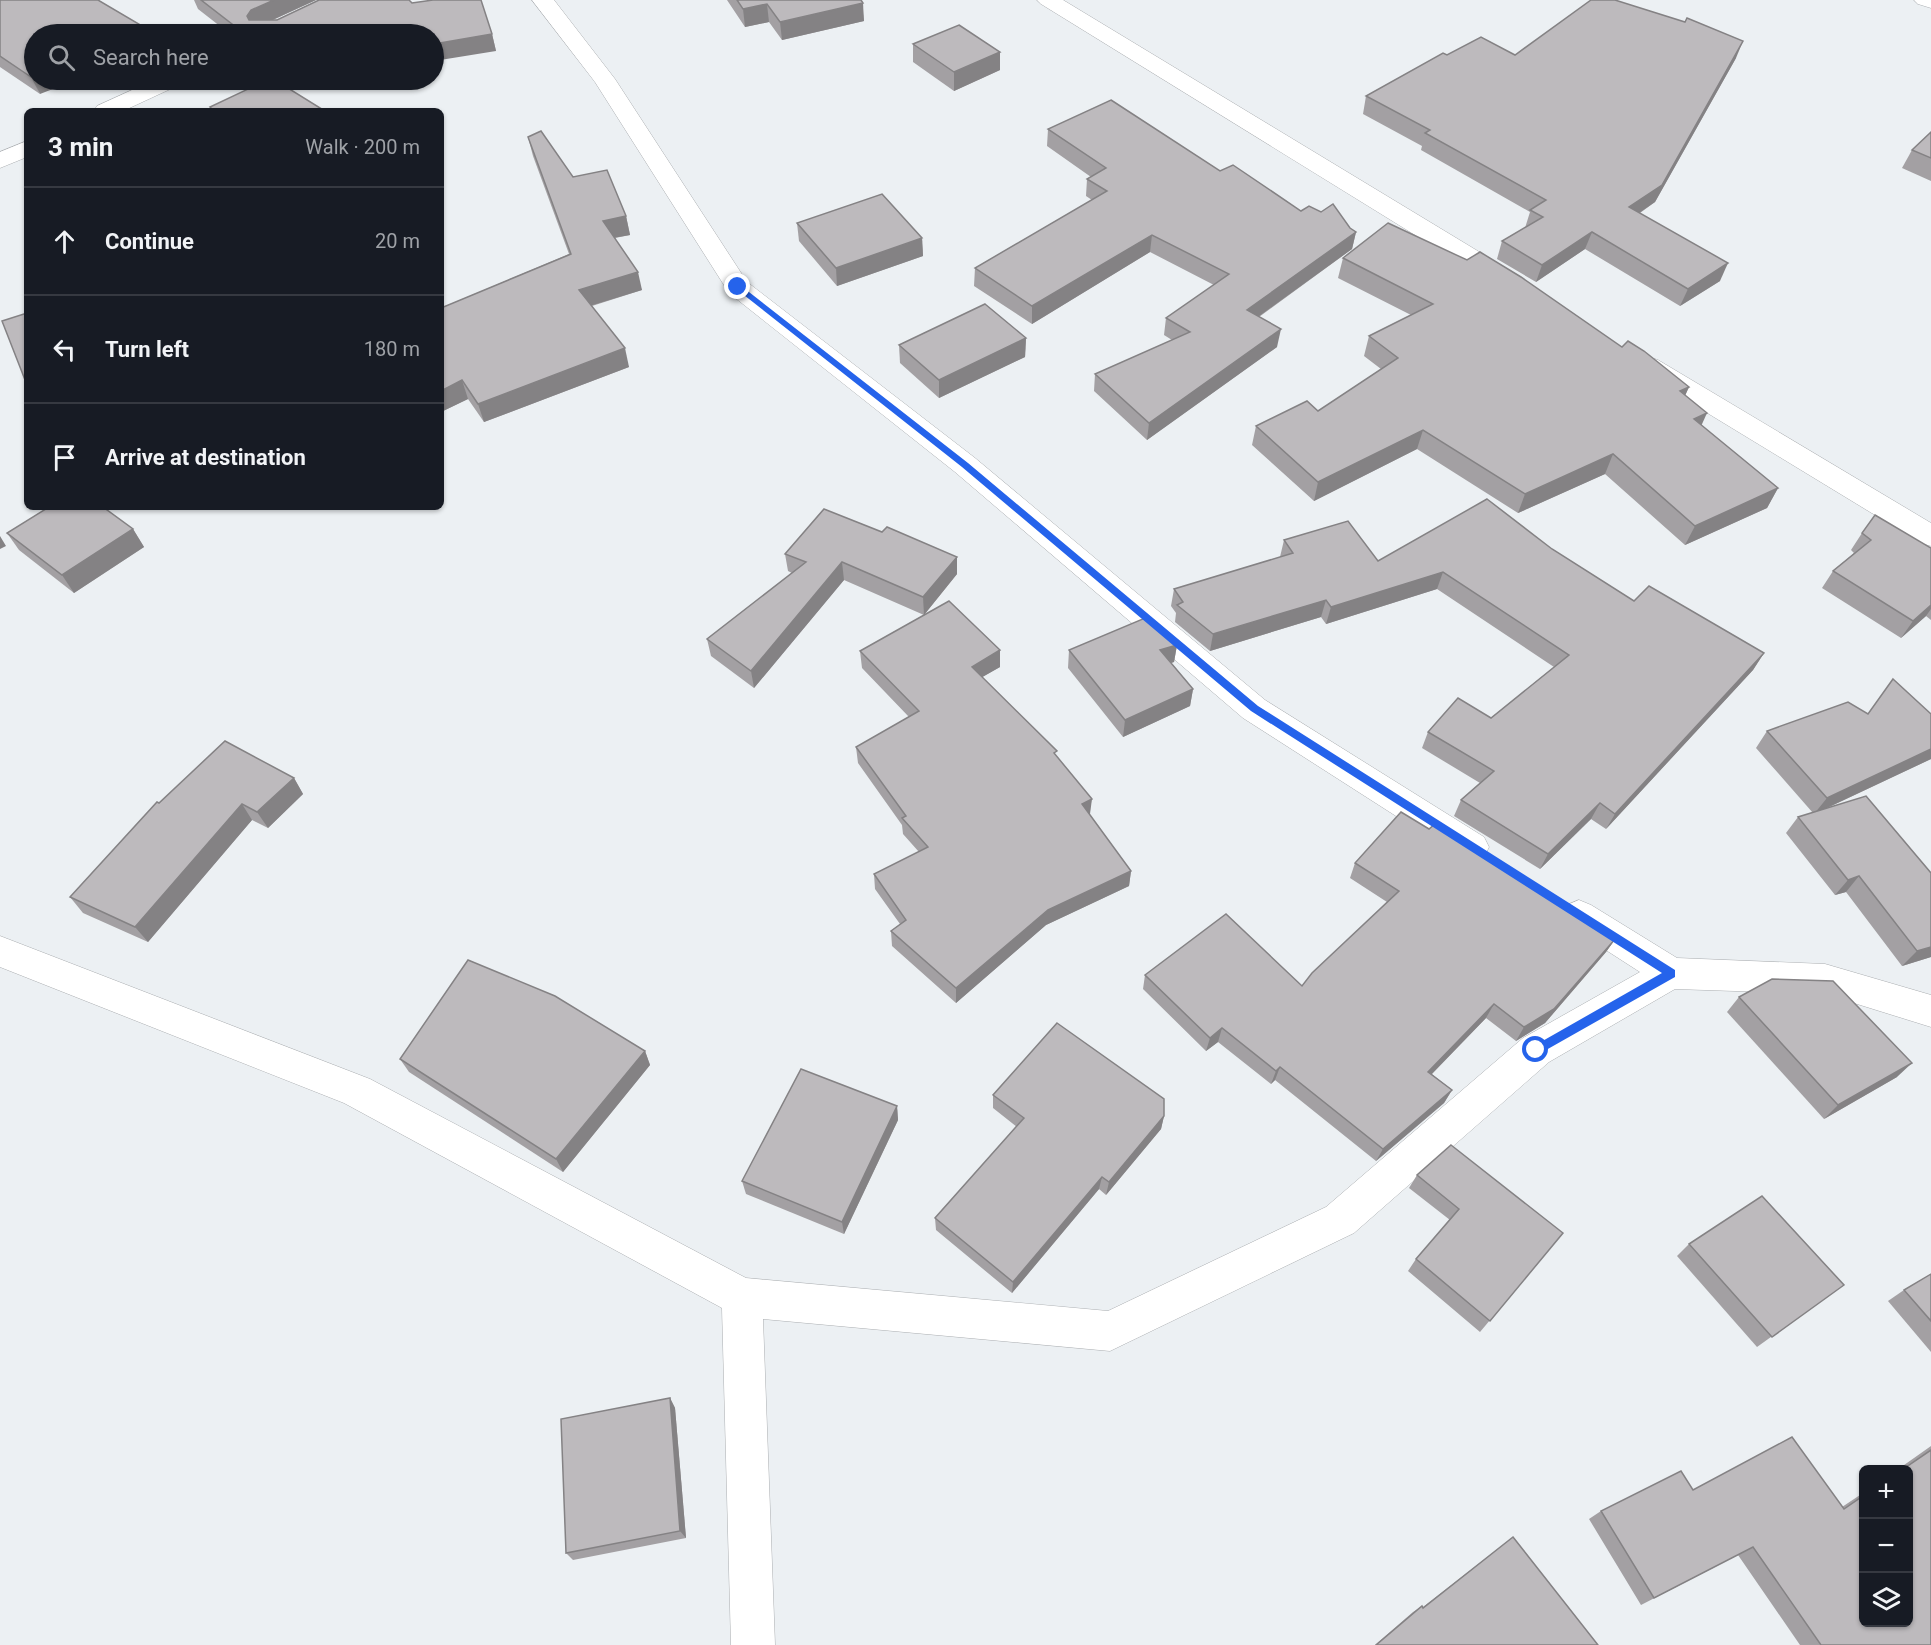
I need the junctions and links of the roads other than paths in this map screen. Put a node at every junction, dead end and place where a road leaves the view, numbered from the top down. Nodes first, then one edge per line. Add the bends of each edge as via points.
1 (543, 0) edge
2 (1048, 0) edge
3 (1925, 0) edge
4 (1931, 2) edge
5 (150, 90) edge
6 (111, 108) edge
7 (24, 149) edge
8 (0, 161) edge
9 (1533, 296) edge
10 (1624, 351) edge
11 (1931, 536) edge
12 (1492, 860) edge
13 (1552, 898) edge
14 (0, 951) edge
15 (1671, 974) junction
16 (1931, 1011) edge
17 (742, 1297) junction
18 (753, 1645) edge

1 - 12 street via 604,79 738,287 965,465 1254,709
2 - 9 street
3 - 4 street
5 - 6 street
7 - 8 street
10 - 11 street
13 - 15 street
14 - 17 street via 357,1091
15 - 16 street via 1825,979
15 - 17 street via 1536,1050 1340,1220 1110,1330
17 - 18 street

